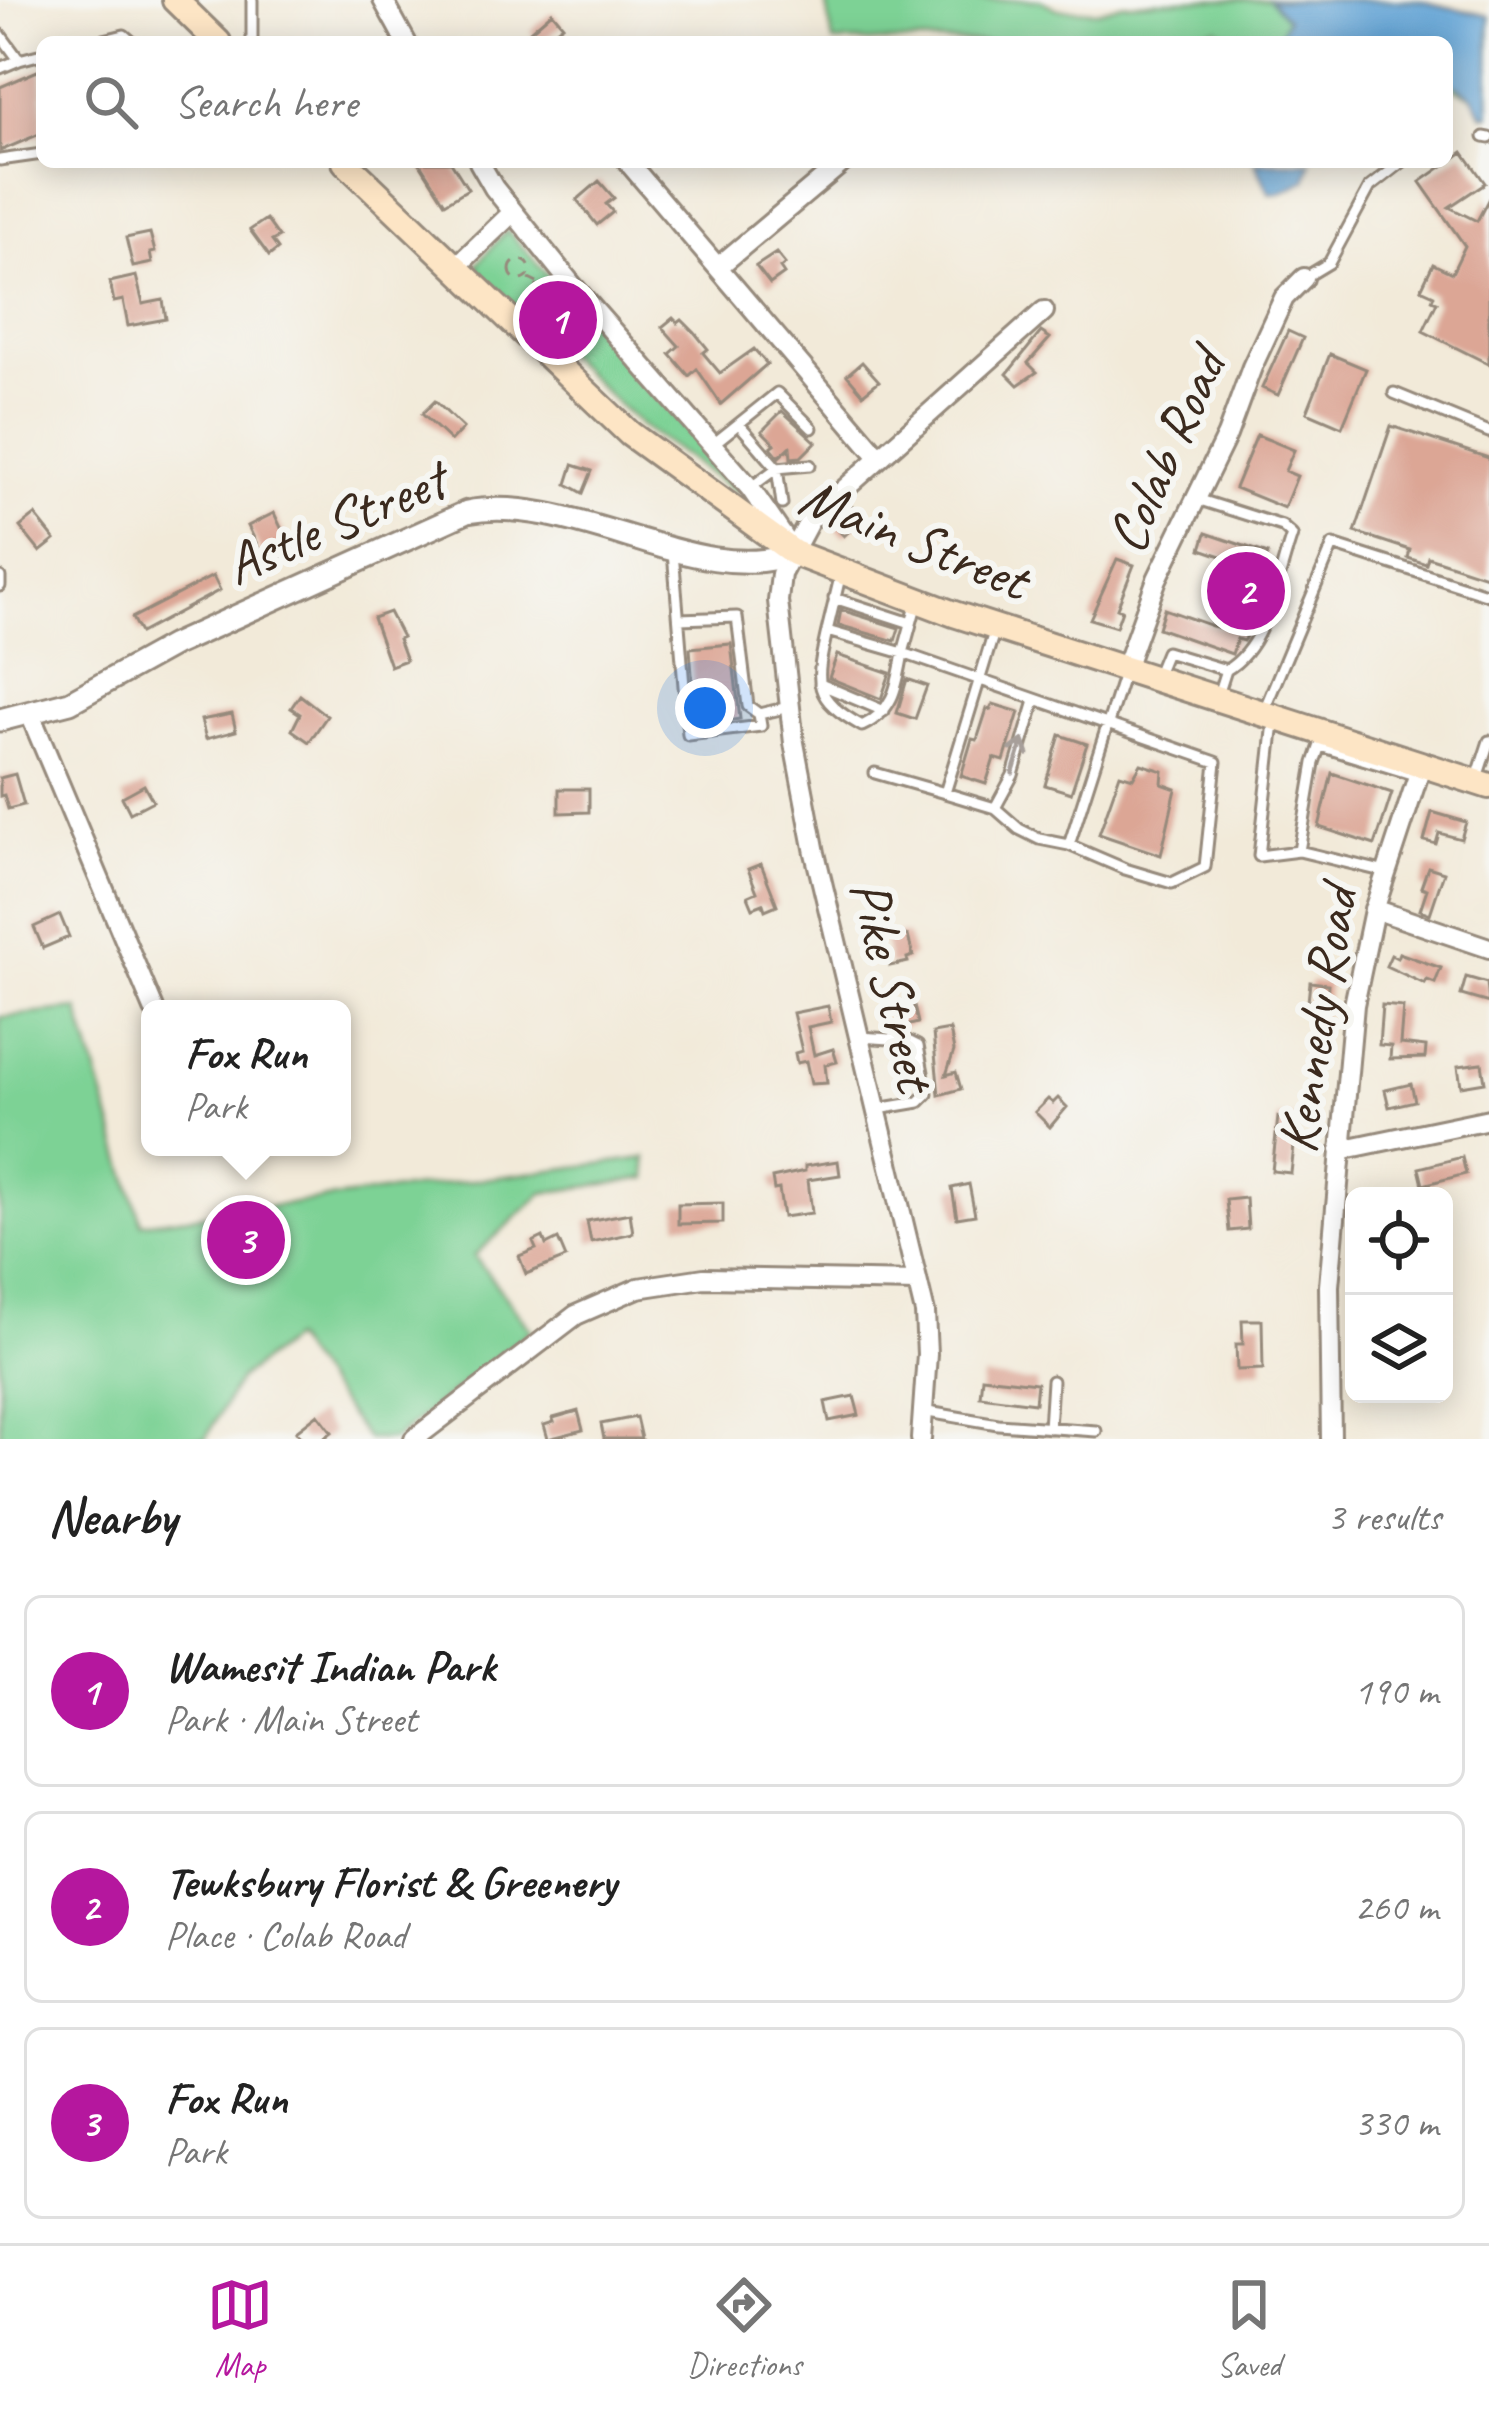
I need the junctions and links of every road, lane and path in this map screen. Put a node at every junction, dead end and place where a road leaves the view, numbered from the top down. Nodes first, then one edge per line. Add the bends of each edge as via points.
1 (175, 0) edge
2 (252, 0) edge
3 (383, 0) edge
4 (0, 34) edge
5 (212, 36) edge
6 (252, 36) edge
7 (403, 36) edge
8 (36, 56) edge
9 (19, 60) junction
10 (0, 68) edge
11 (36, 155) edge
12 (0, 160) edge
13 (351, 168) edge
14 (483, 168) edge
15 (639, 168) edge
16 (836, 168) edge
17 (1394, 168) edge
18 (513, 212) junction
19 (457, 266) junction
20 (718, 267) junction
21 (527, 278) dead end
22 (555, 278) junction
23 (1304, 278) joint
24 (536, 285) junction
25 (546, 300) junction
26 (1044, 311) dead end
27 (595, 312) junction
28 (1394, 393) dead end
29 (739, 424) junction
30 (812, 428) dead end
31 (1489, 433) edge
32 (712, 445) junction
33 (879, 458) junction
34 (810, 465) dead end
35 (776, 468) junction
36 (750, 488) junction
37 (1197, 499) junction
38 (782, 504) dead end
39 (673, 547) junction
40 (794, 553) junction
41 (837, 585) junction
42 (1489, 595) edge
43 (914, 612) junction
44 (679, 620) junction
45 (996, 627) junction
46 (827, 632) junction
47 (902, 653) junction
48 (1126, 668) junction
49 (1226, 670) junction
50 (1156, 678) junction
51 (979, 682) junction
52 (820, 684) junction
53 (1217, 698) junction
54 (1035, 701) junction
55 (789, 707) junction
56 (884, 710) junction
57 (30, 714) junction
58 (759, 714) junction
59 (1269, 715) junction
60 (0, 720) edge
61 (1107, 725) junction
62 (1322, 740) junction
63 (1489, 741) edge
64 (1420, 770) junction
65 (875, 773) dead end
66 (1482, 784) edge
67 (945, 794) junction
68 (995, 808) junction
69 (1069, 845) junction
70 (1299, 851) junction
71 (1386, 872) junction
72 (1374, 909) junction
73 (1489, 949) edge
74 (150, 1000) edge
75 (860, 1037) junction
76 (876, 1109) junction
77 (1489, 1119) edge
78 (1340, 1150) junction
79 (917, 1282) junction
80 (1052, 1381) dead end
81 (922, 1412) junction
82 (1049, 1428) junction
83 (1096, 1430) dead end
84 (414, 1439) edge
85 (921, 1439) edge
86 (1331, 1439) edge

1 - 5 main road
2 - 6 lane
3 - 7 street
4 - 9 lane
8 - 9 lane
9 - 10 lane
11 - 12 lane
13 - 19 main road, Main Street
14 - 18 street
15 - 20 street
16 - 20 street
17 - 23 lane via 1370,187 1328,262
18 - 19 street
18 - 22 street
19 - 40 main road, Main Street via 630,434
20 - 33 street
21 - 24 path
22 - 24 path
22 - 25 path
22 - 27 street
23 - 37 street, Colab Road via 1284,298
24 - 25 path
25 - 27 path via 571,327
26 - 33 street, Pike Street
27 - 32 street
28 - 31 lane
29 - 30 lane via 776,393
29 - 32 lane
29 - 35 lane
32 - 36 street
33 - 40 street, Pike Street via 810,520
34 - 35 lane
35 - 36 lane
35 - 38 lane
36 - 40 street
37 - 48 street, Colab Road
37 - 49 lane via 1292,535 1256,639
39 - 40 street, Astle Street via 737,564
39 - 44 lane
39 - 57 street, Astle Street via 540,513 467,512
40 - 41 main road, Main Street
40 - 55 street, Pike Street via 778,601
41 - 43 main road, Main Street
41 - 46 lane
42 - 59 lane via 1333,545
43 - 45 main road, Main Street
43 - 47 lane
44 - 58 lane via 737,617 748,706
44 - 58 lane via 688,735 761,725
45 - 48 main road, Main Street
45 - 51 lane
46 - 47 lane
46 - 52 lane
47 - 51 lane
47 - 56 lane via 896,696
48 - 50 main road, Main Street
48 - 61 lane
49 - 50 lane via 1166,652
49 - 53 lane
50 - 53 main road, Main Street
51 - 54 lane
51 - 67 lane
52 - 56 lane
52 - 56 lane via 826,702 862,726
53 - 59 main road, Main Street
54 - 61 lane
68 -> 54 lane
55 - 58 lane
55 - 75 street, Pike Street
57 - 60 street, Astle Street
57 - 74 street
59 - 62 main road, Main Street
59 - 70 lane via 1259,856
61 - 69 lane
61 - 69 lane via 1216,763 1205,867 1172,883
62 - 64 main road, Main Street
62 - 70 lane
63 - 66 lane
64 - 66 main road, Main Street
64 - 71 street, Kennedy Road
65 - 67 lane
67 - 68 lane
68 - 69 lane via 1019,830
70 - 71 lane
71 - 72 street, Kennedy Road
72 - 73 street
72 - 78 street, Kennedy Road via 1354,1004
75 - 76 street, Pike Street
75 - 76 lane via 918,1046 927,1094
76 - 79 street, Pike Street
77 - 78 street
78 - 86 street, Kennedy Road via 1328,1286
79 - 81 street, Pike Street via 928,1354
79 - 84 street via 704,1278 638,1288 576,1316
80 - 82 lane
81 - 82 lane
81 - 85 street, Pike Street
82 - 83 lane

